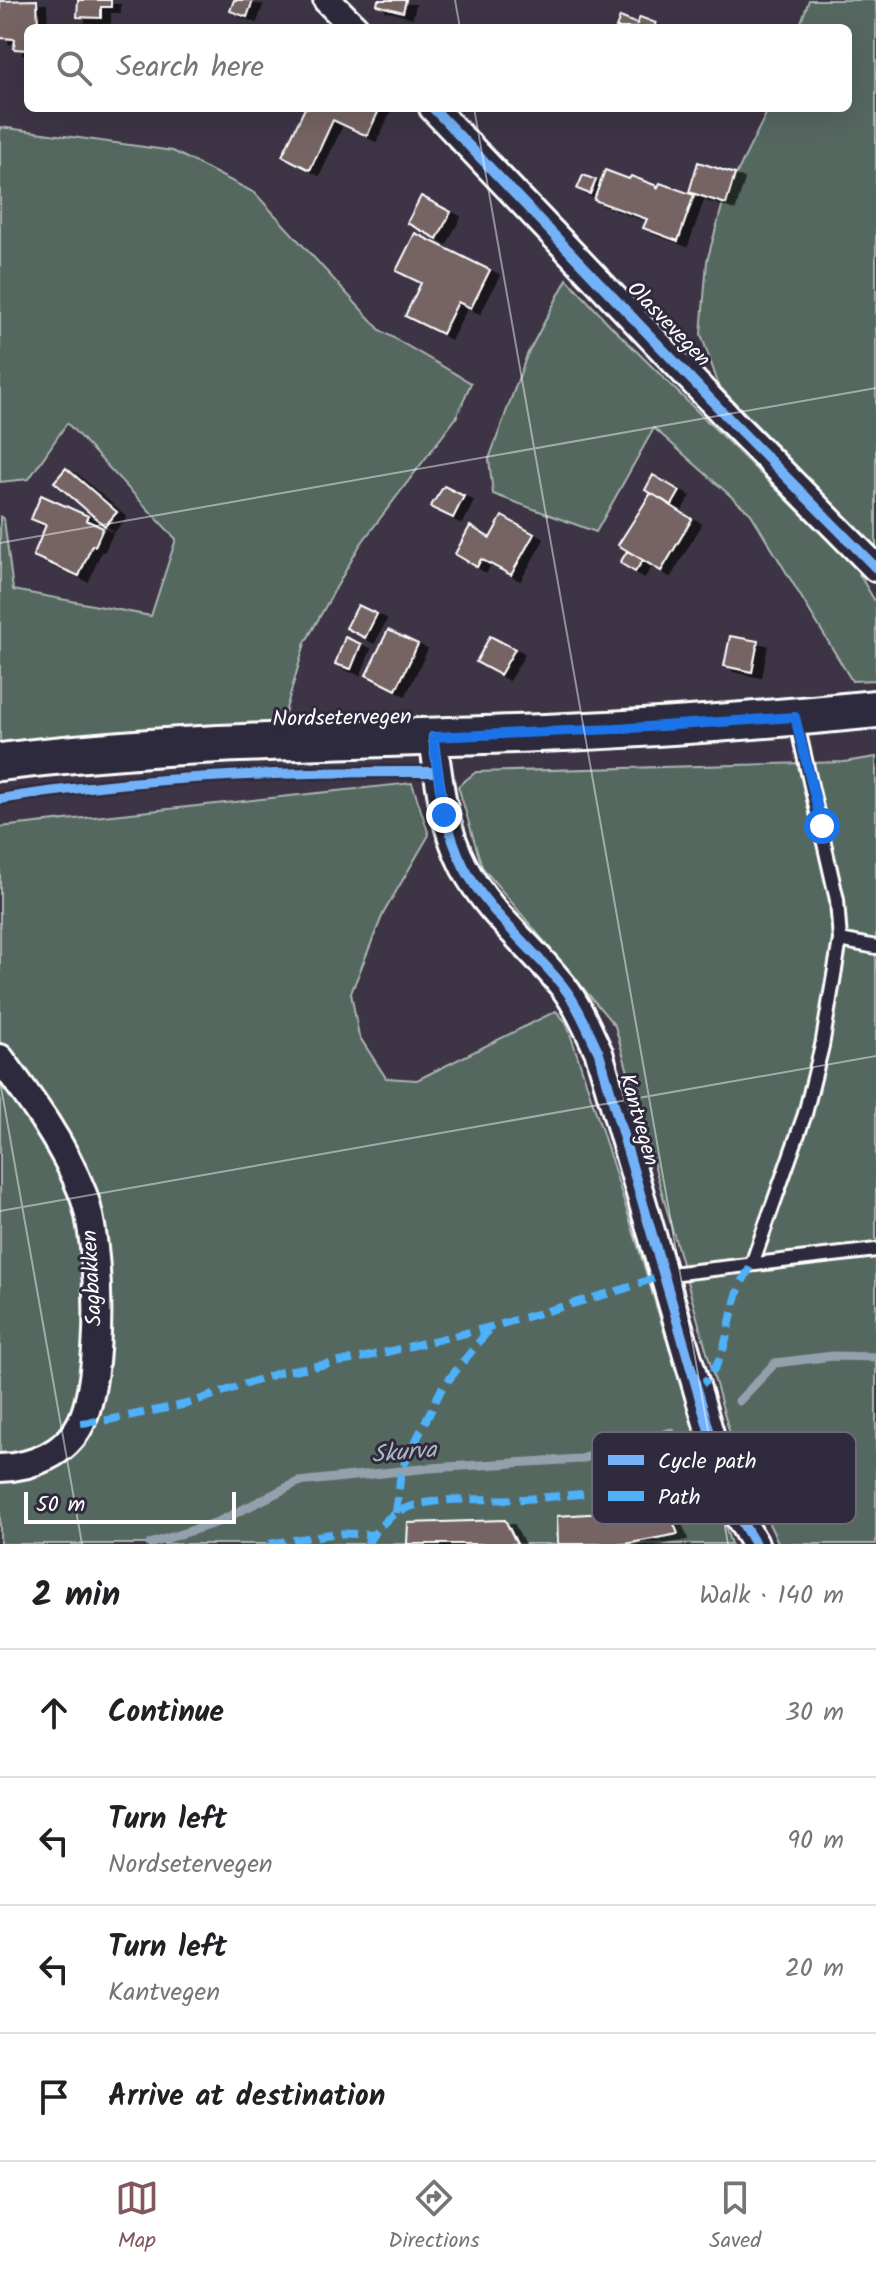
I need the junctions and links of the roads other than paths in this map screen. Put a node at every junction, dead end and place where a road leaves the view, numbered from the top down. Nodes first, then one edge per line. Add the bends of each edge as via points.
1 (327, 0) edge
2 (351, 24) edge
3 (437, 112) edge
4 (876, 568) edge
5 (876, 709) edge
6 (795, 717) junction
7 (433, 737) junction
8 (0, 762) edge
9 (840, 940) junction
10 (876, 947) edge
11 (0, 1058) edge
12 (876, 1250) edge
13 (752, 1264) junction
14 (662, 1275) junction
15 (709, 1432) edge
16 (0, 1468) edge
17 (743, 1524) edge
18 (755, 1544) edge

1 - 2 street
3 - 4 street, Olasvevegen
5 - 6 main road, Nordsetervegen
6 - 7 main road, Nordsetervegen
6 - 9 lane via 834,885
7 - 8 main road, Nordsetervegen via 216,743
7 - 14 street, Kantvegen via 444,815 464,867 496,915 559,981 599,1053
9 - 10 lane
9 - 13 lane via 805,1114
11 - 16 street, Sagbakken via 48,1123 83,1194 91,1221 96,1294 96,1351 81,1423 61,1448 36,1463
12 - 13 lane
13 - 14 lane
14 - 15 street, Kantvegen
17 - 18 street, Kantvegen

